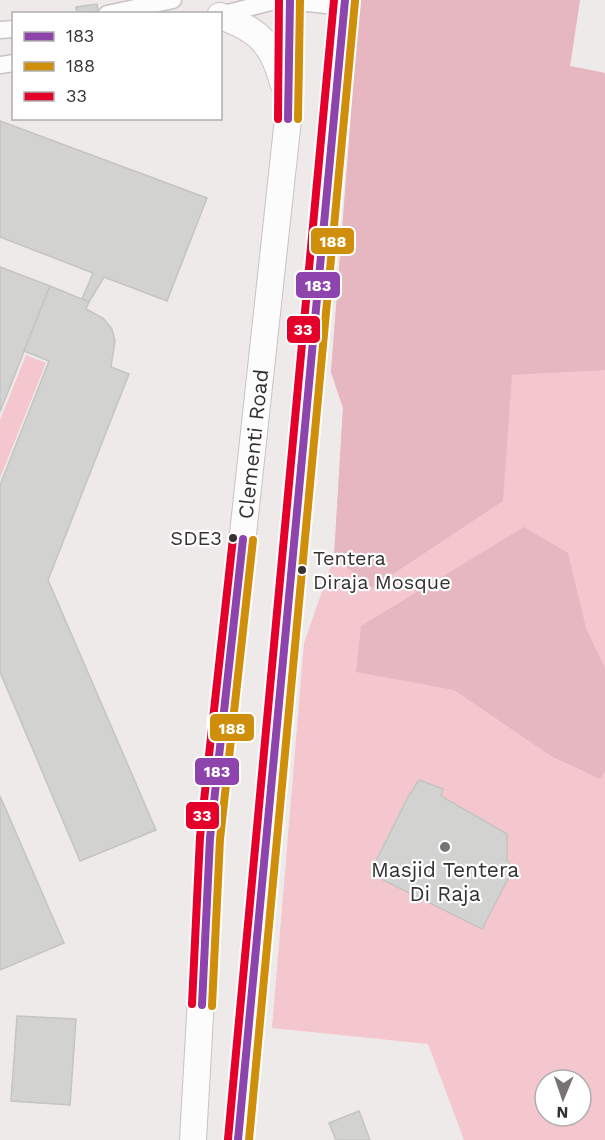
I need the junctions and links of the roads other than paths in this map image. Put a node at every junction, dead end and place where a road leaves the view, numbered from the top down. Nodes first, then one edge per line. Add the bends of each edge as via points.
1 (173, 0) edge
2 (290, 1) edge
3 (344, 3) edge
4 (116, 12) edge
5 (222, 14) edge
6 (222, 16) edge
7 (288, 119) junction
8 (193, 1140) edge
9 (238, 1140) edge

1 - 4 street
2 - 3 street
2 - 5 street
2 - 7 main road, Clementi Road
3 - 9 main road
6 - 7 main road via 250,29 272,51
7 - 8 main road, Clementi Road via 210,838

